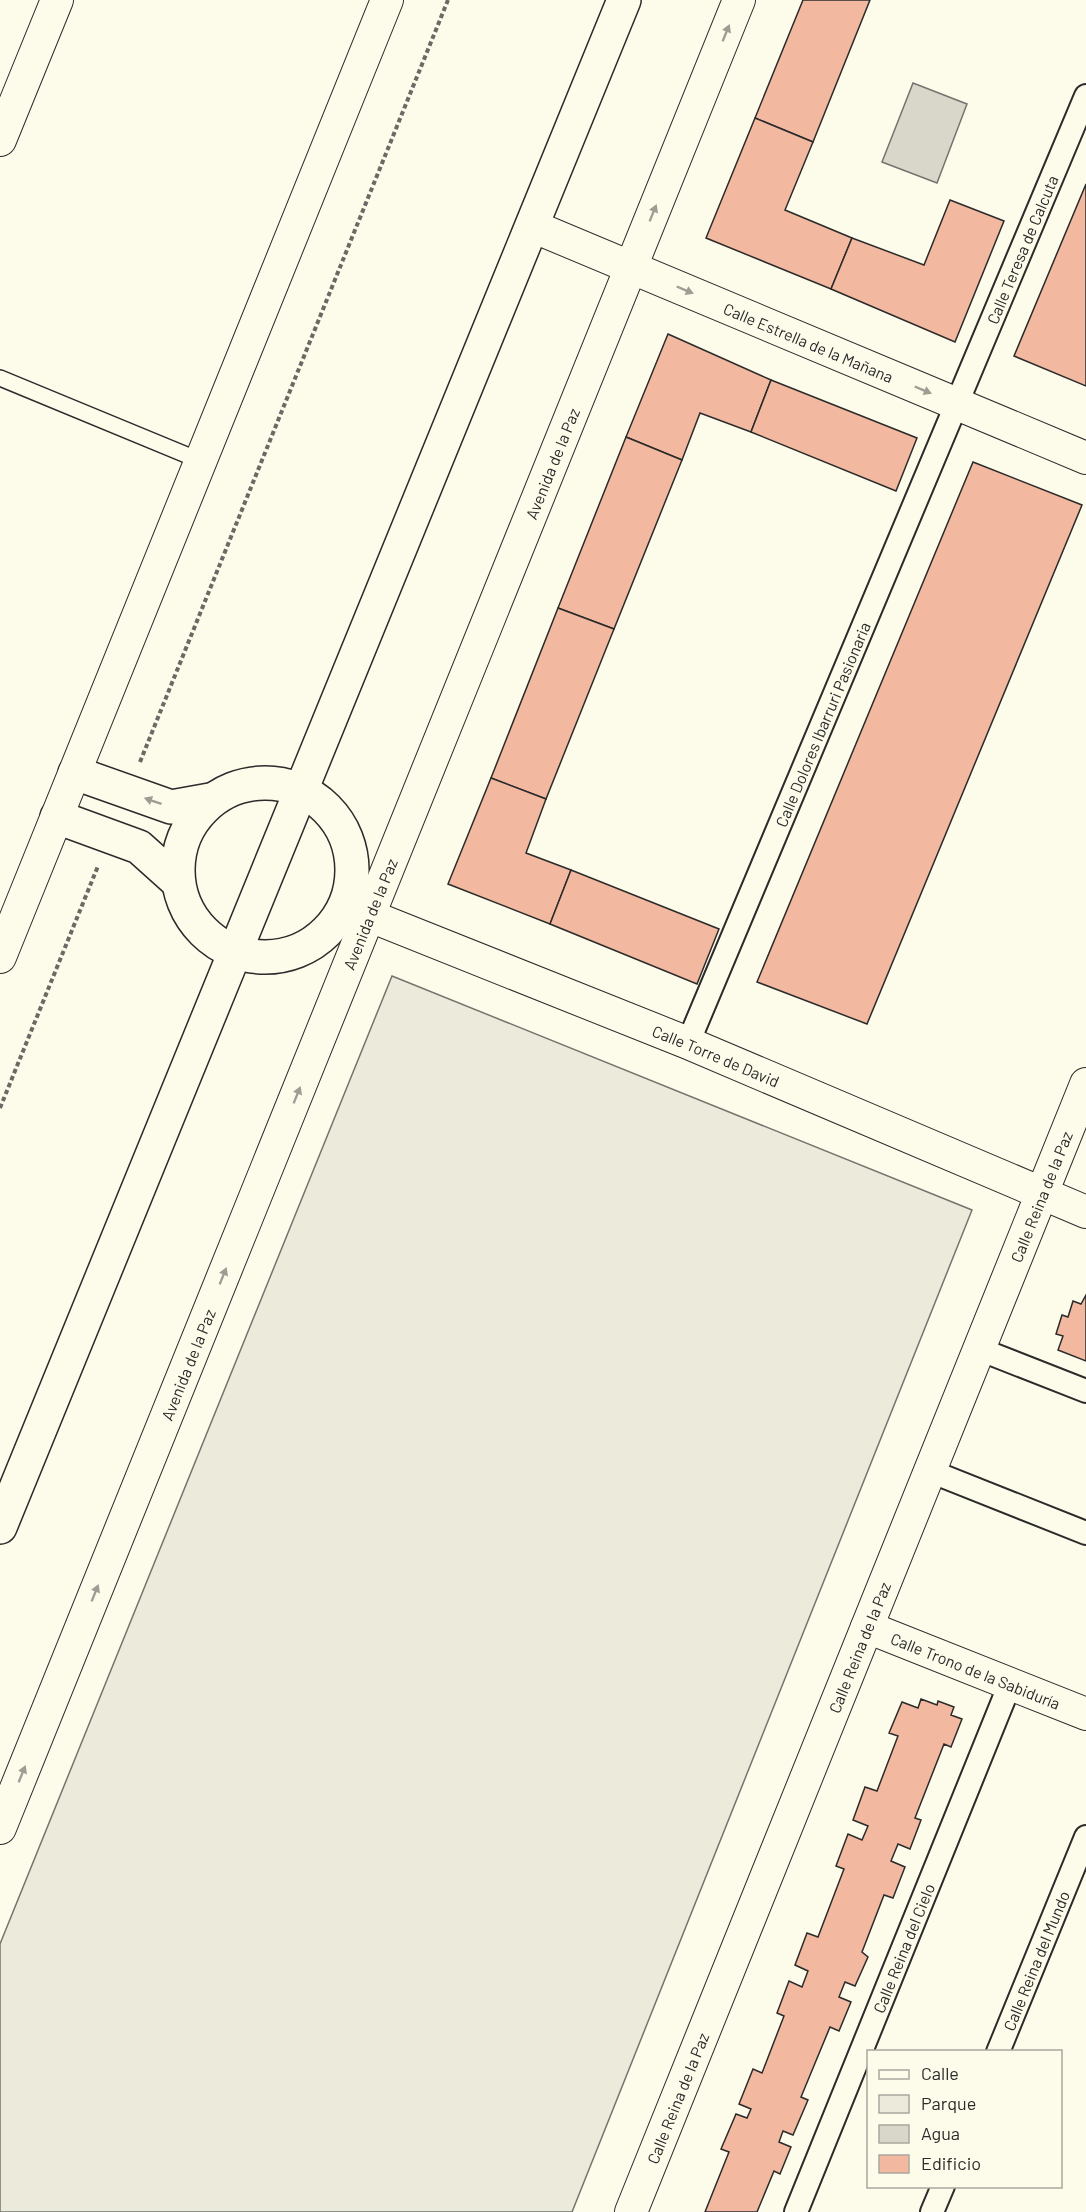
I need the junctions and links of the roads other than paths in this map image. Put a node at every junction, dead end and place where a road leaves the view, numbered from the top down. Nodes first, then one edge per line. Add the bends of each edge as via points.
1 (57, 0) edge
2 (387, 0) edge
3 (624, 0) edge
4 (739, 0) edge
5 (1086, 96) edge
6 (0, 140) edge
7 (531, 226) junction
8 (631, 268) junction
9 (0, 378) edge
10 (956, 404) junction
11 (1086, 458) edge
12 (201, 461) junction
13 (75, 773) junction
14 (301, 790) junction
15 (210, 800) junction
16 (57, 817) junction
17 (178, 882) junction
18 (357, 910) junction
19 (235, 952) junction
20 (0, 957) edge
21 (688, 1043) junction
22 (1086, 1084) edge
23 (1042, 1193) junction
24 (1086, 1212) edge
25 (979, 1349) junction
26 (1086, 1391) edge
27 (930, 1471) junction
28 (0, 1527) edge
29 (1086, 1533) edge
30 (867, 1627) junction
31 (1010, 1684) junction
32 (1086, 1714) edge
33 (0, 1828) edge
34 (1086, 1837) edge
35 (999, 2050) edge
36 (943, 2188) edge
37 (631, 2212) edge
38 (796, 2212) edge
39 (933, 2212) edge

1 - 6 street
2 - 12 street
3 - 7 main road
8 -> 4 street, Avenida de la Paz
5 - 10 street, Calle Teresa de Calcuta
7 - 8 street, Calle Estrella de la Mañana
7 - 14 main road
8 -> 10 street, Calle Estrella de la Mañana
8 - 18 street, Avenida de la Paz
9 - 12 lane
10 - 11 street, Calle Estrella de la Mañana
10 - 21 street, Calle Dolores Ibarruri Pasionaria
12 - 13 street
15 -> 13 main road via 171,807
13 - 16 street
14 - 15 main road via 267,782 237,786
14 - 18 main road via 321,802 340,823 350,850
14 - 19 main road
15 - 17 main road via 190,823 179,851
16 - 17 main road via 139,847
16 - 20 street
17 - 19 main road via 187,910 206,934
18 - 19 main road via 310,945 285,956 258,957
18 - 21 street, Calle Torre de David
33 -> 18 street, Avenida de la Paz
19 - 28 main road
21 - 23 street, Calle Torre de David
22 - 23 street, Calle Reina de la Paz
23 - 24 street, Calle Torre de David
23 - 25 street, Calle Reina de la Paz
25 - 26 street
25 - 27 street, Calle Reina de la Paz
27 - 29 street
27 - 30 street, Calle Reina de la Paz
30 - 31 street, Calle Trono de la Sabiduría
30 - 37 street, Calle Reina de la Paz
31 - 32 street, Calle Trono de la Sabiduría
31 - 38 street, Calle Reina del Cielo
34 - 35 street, Calle Reina del Mundo
36 - 39 street

